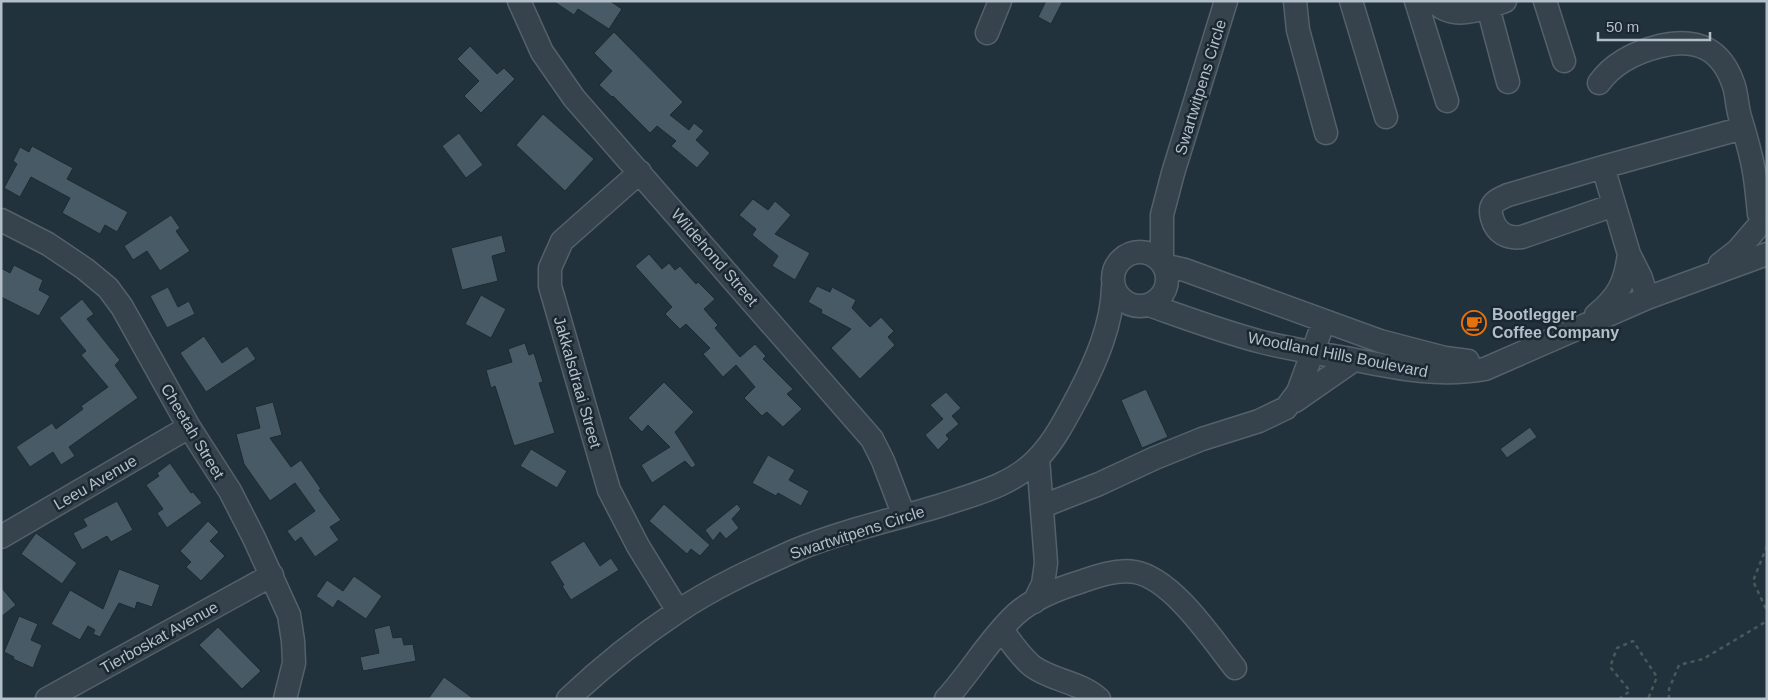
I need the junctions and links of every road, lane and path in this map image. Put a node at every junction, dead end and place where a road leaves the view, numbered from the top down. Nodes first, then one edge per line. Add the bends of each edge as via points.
1 (519, 1) edge
2 (1000, 1) edge
3 (1226, 1) edge
4 (1294, 1) edge
5 (1351, 1) edge
6 (1416, 1) edge
7 (1434, 1) edge
8 (1545, 1) edge
9 (1497, 3) edge
10 (988, 33) dead end
11 (1564, 61) dead end
12 (1508, 82) dead end
13 (1599, 83) dead end
14 (1447, 101) dead end
15 (1386, 117) dead end
16 (1743, 128) junction
17 (1326, 133) dead end
18 (1752, 158) junction
19 (1603, 167) junction
20 (640, 172) junction
21 (1173, 173) junction
22 (1767, 181) edge
23 (1614, 205) junction
24 (1, 220) edge
25 (1762, 224) edge
26 (1629, 254) junction
27 (1767, 254) edge
28 (1124, 256) junction
29 (1162, 264) junction
30 (1698, 278) junction
31 (1113, 287) junction
32 (1647, 298) junction
33 (1144, 306) junction
34 (1324, 321) junction
35 (1580, 328) junction
36 (1314, 353) junction
37 (1354, 360) junction
38 (1504, 360) junction
39 (1094, 365) junction
40 (1286, 408) junction
41 (189, 427) junction
42 (1038, 458) junction
43 (1043, 506) junction
44 (904, 516) junction
45 (1, 537) edge
46 (1767, 546) edge
47 (272, 575) junction
48 (1034, 602) junction
49 (678, 611) junction
50 (1767, 611) edge
51 (1767, 622) edge
52 (1002, 630) junction
53 (1235, 668) dead end
54 (47, 699) edge
55 (285, 699) edge
56 (568, 699) edge
57 (946, 699) edge
58 (1099, 699) edge
59 (1619, 699) edge
60 (1648, 699) edge
61 (1669, 699) edge

1 - 20 street, Wildehond Street via 542,52 555,72
2 - 10 street
3 - 21 street, Swartwitpens Circle
4 - 17 street via 1298,30
5 - 15 street
6 - 14 street
7 - 9 street via 1457,13
8 - 11 street
9 - 12 street
13 - 16 street via 1614,66 1644,51 1679,43 1705,47 1723,64 1734,88
16 - 18 street
16 - 19 street
18 - 22 street
18 - 25 street
19 - 23 street
19 - 23 street via 1502,197 1491,208 1491,216 1498,231 1513,238
20 - 44 street, Wildehond Street via 872,439
20 - 49 street, Jakkalsdraai Street via 562,241 550,268 550,286 609,490 638,546
21 - 28 street, Swartwitpens Circle via 1148,230 1139,244
21 - 29 street, Swartwitpens Circle via 1162,215
23 - 26 street
24 - 41 street, Cheetah Street via 48,244 108,288 122,307
25 - 30 street, Woodland Hills Boulevard via 1734,254
26 - 32 street
26 - 35 street via 1626,274 1618,293
27 - 30 street, Woodland Hills Boulevard
28 - 29 street via 1148,253
28 - 31 street via 1114,270
29 - 33 street via 1167,278 1164,292
29 - 34 street, Woodland Hills Boulevard
30 - 32 street, Woodland Hills Boulevard
31 - 33 street via 1123,301
31 - 39 street, Swartwitpens Circle via 1110,318
32 - 35 street, Woodland Hills Boulevard
33 - 36 street, Woodland Hills Boulevard via 1263,343
33 - 39 street, Swartwitpens Circle
34 - 36 street
34 - 38 street, Woodland Hills Boulevard via 1380,341 1445,358
35 - 38 street, Woodland Hills Boulevard
36 - 37 street, Woodland Hills Boulevard
36 - 40 street via 1298,392
37 - 38 street, Woodland Hills Boulevard via 1441,373 1485,369
37 - 40 street
39 - 42 street, Swartwitpens Circle via 1064,422
40 - 43 street via 1260,421 1202,439
41 - 45 street, Leeu Avenue
41 - 47 street, Cheetah Street via 230,491
42 - 43 street
42 - 44 street, Swartwitpens Circle via 1011,479 992,488
43 - 48 street via 1046,564 1043,584
44 - 49 street, Swartwitpens Circle via 797,550 748,572
46 - 50 path via 1752,581
47 - 54 street, Tierboskat Avenue
47 - 55 street, Cheetah Street via 289,615 293,641 294,663
48 - 52 street
48 - 53 street via 1089,579 1115,572 1136,572 1169,590
49 - 56 street, Swartwitpens Circle via 632,644
51 - 61 path via 1703,660 1678,665 1668,689
52 - 57 street
52 - 58 street via 1032,666
59 - 60 path via 1630,691 1610,667 1617,648 1632,641 1657,677

